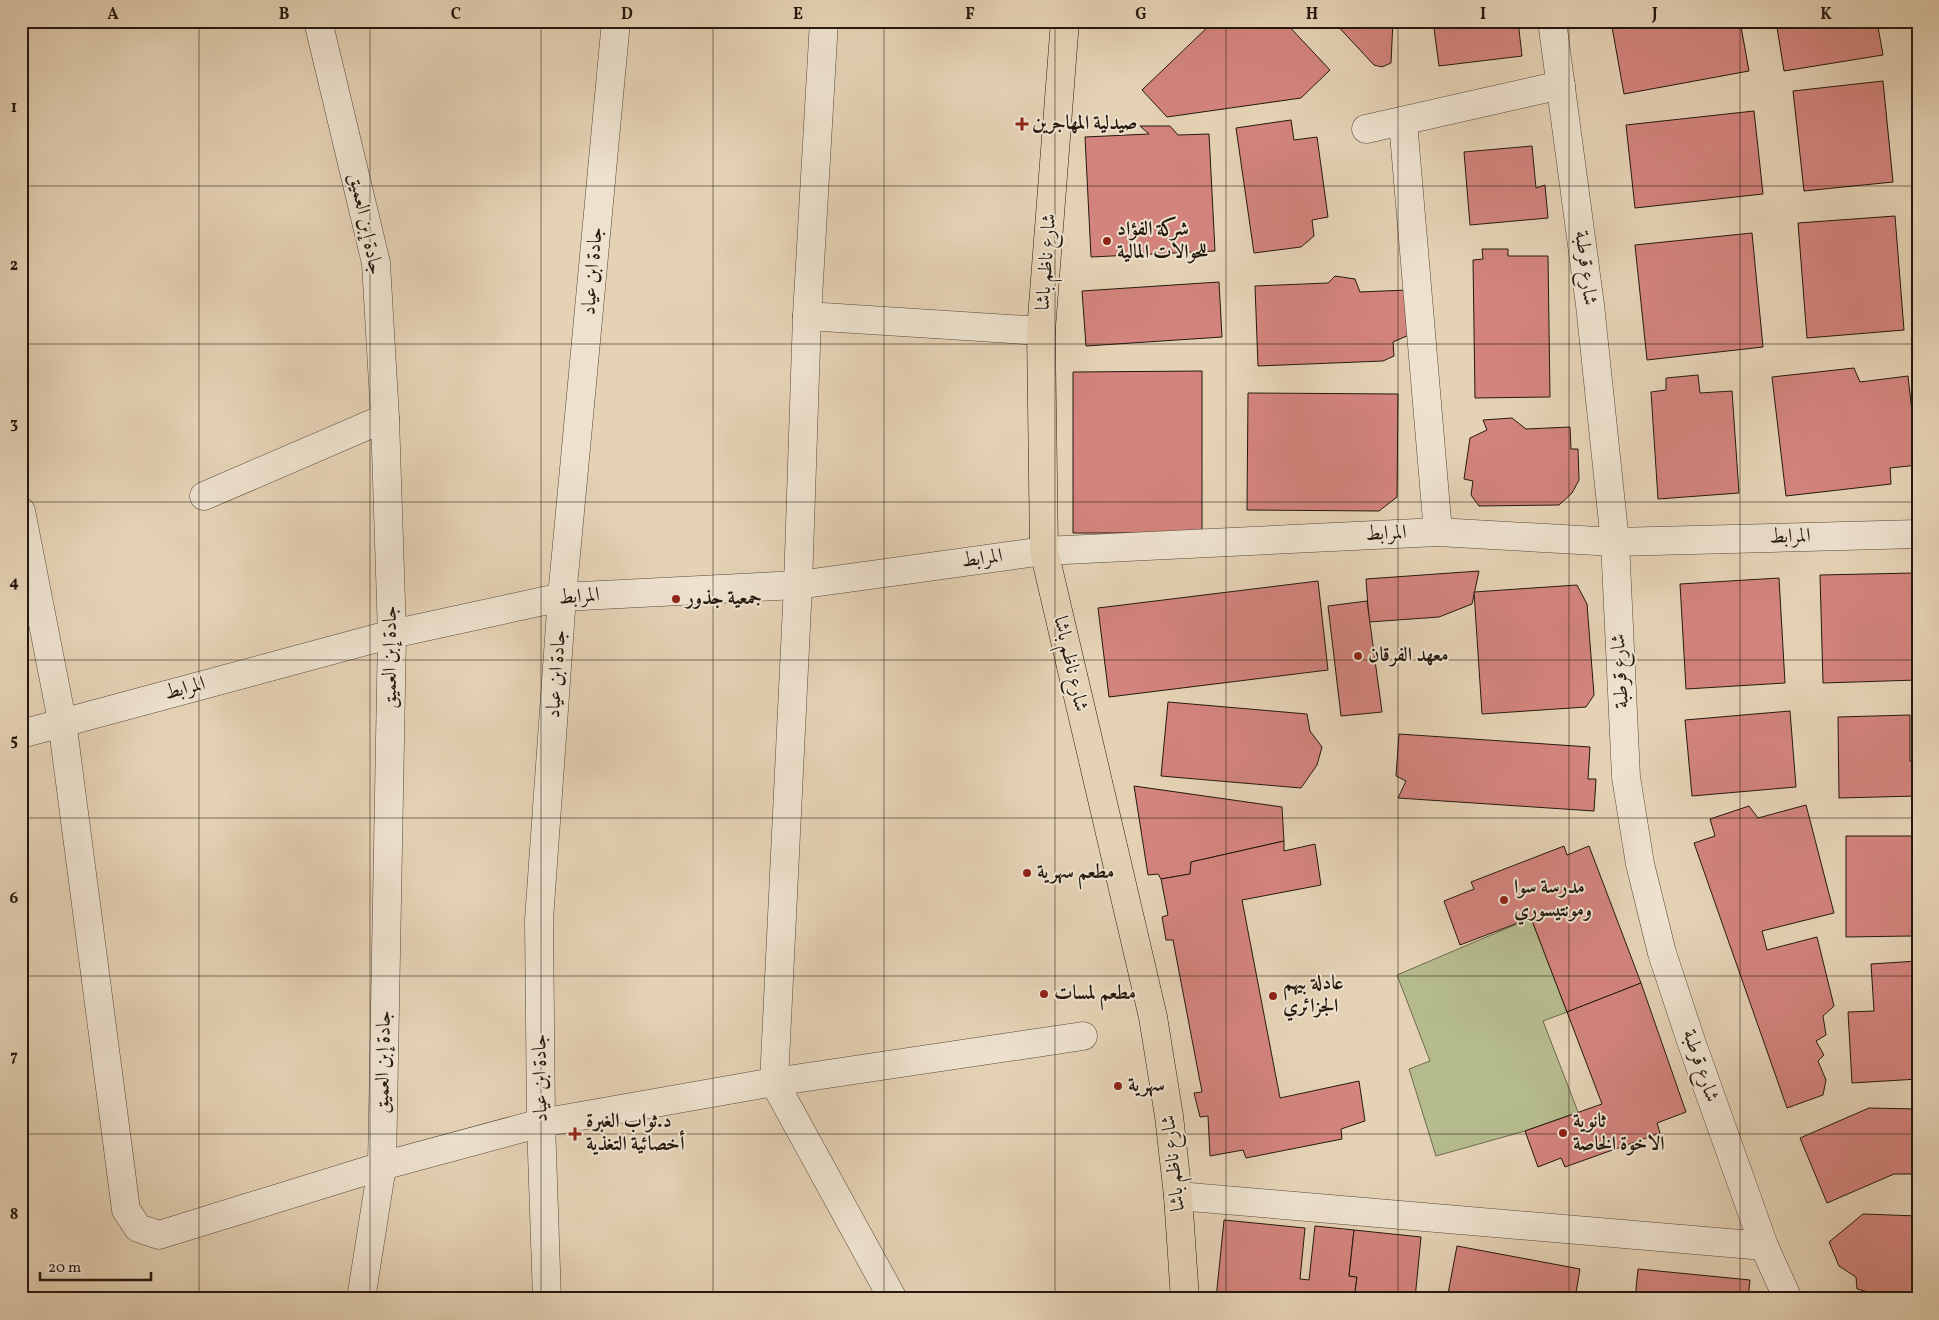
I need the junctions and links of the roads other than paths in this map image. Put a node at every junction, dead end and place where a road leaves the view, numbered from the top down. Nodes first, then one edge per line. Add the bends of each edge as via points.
1 (318, 21) edge
2 (616, 21) edge
3 (824, 21) edge
4 (1065, 21) edge
5 (1552, 21) edge
6 (1562, 85) junction
7 (1404, 122) junction
8 (1366, 129) dead end
9 (807, 316) junction
10 (1041, 331) junction
11 (385, 418) junction
12 (204, 496) dead end
13 (21, 512) edge
14 (1438, 532) junction
15 (1918, 534) edge
16 (1615, 542) junction
17 (1044, 551) junction
18 (798, 585) junction
19 (562, 596) junction
20 (392, 634) junction
21 (62, 722) junction
22 (21, 734) edge
23 (1083, 1036) dead end
24 (774, 1082) junction
25 (541, 1123) junction
26 (382, 1166) junction
27 (1178, 1196) junction
28 (1764, 1246) junction
29 (361, 1299) edge
30 (547, 1299) edge
31 (893, 1299) edge
32 (1185, 1299) edge
33 (1788, 1299) edge

1 - 11 street, جادة إبن العميق via 376,263
2 - 19 street, جادة ابن عياد
3 - 9 street
4 - 10 main road, شارع ناظم باشا
5 - 6 street, شارع قرطبة
6 - 7 street
6 - 16 street, شارع قرطبة
7 - 8 street
7 - 14 street
9 - 10 street
9 - 18 street
10 - 17 main road, شارع ناظم باشا
11 - 12 street
11 - 20 street, جادة إبن العميق
13 - 21 street
14 - 16 street, المرابط
14 - 17 street, المرابط
15 - 16 street, المرابط
16 - 28 street, شارع قرطبة via 1626,777 1640,864 1664,962
17 - 18 street, المرابط
17 - 27 main road, شارع ناظم باشا via 1153,1017
18 - 19 street, المرابط
18 - 24 street
19 - 20 street, المرابط
19 - 25 street, جادة ابن عياد via 540,920
20 - 21 street, المرابط
20 - 26 street, جادة إبن العميق
21 - 22 street, المرابط
21 - 26 street via 126,1210 138,1228 159,1235
23 - 24 street
24 - 25 street
24 - 31 street
25 - 26 street
25 - 30 street, جادة ابن عياد
26 - 29 street, جادة إبن العميق
27 - 28 street
27 - 32 main road, شارع ناظم باشا
28 - 33 street, شارع قرطبة

